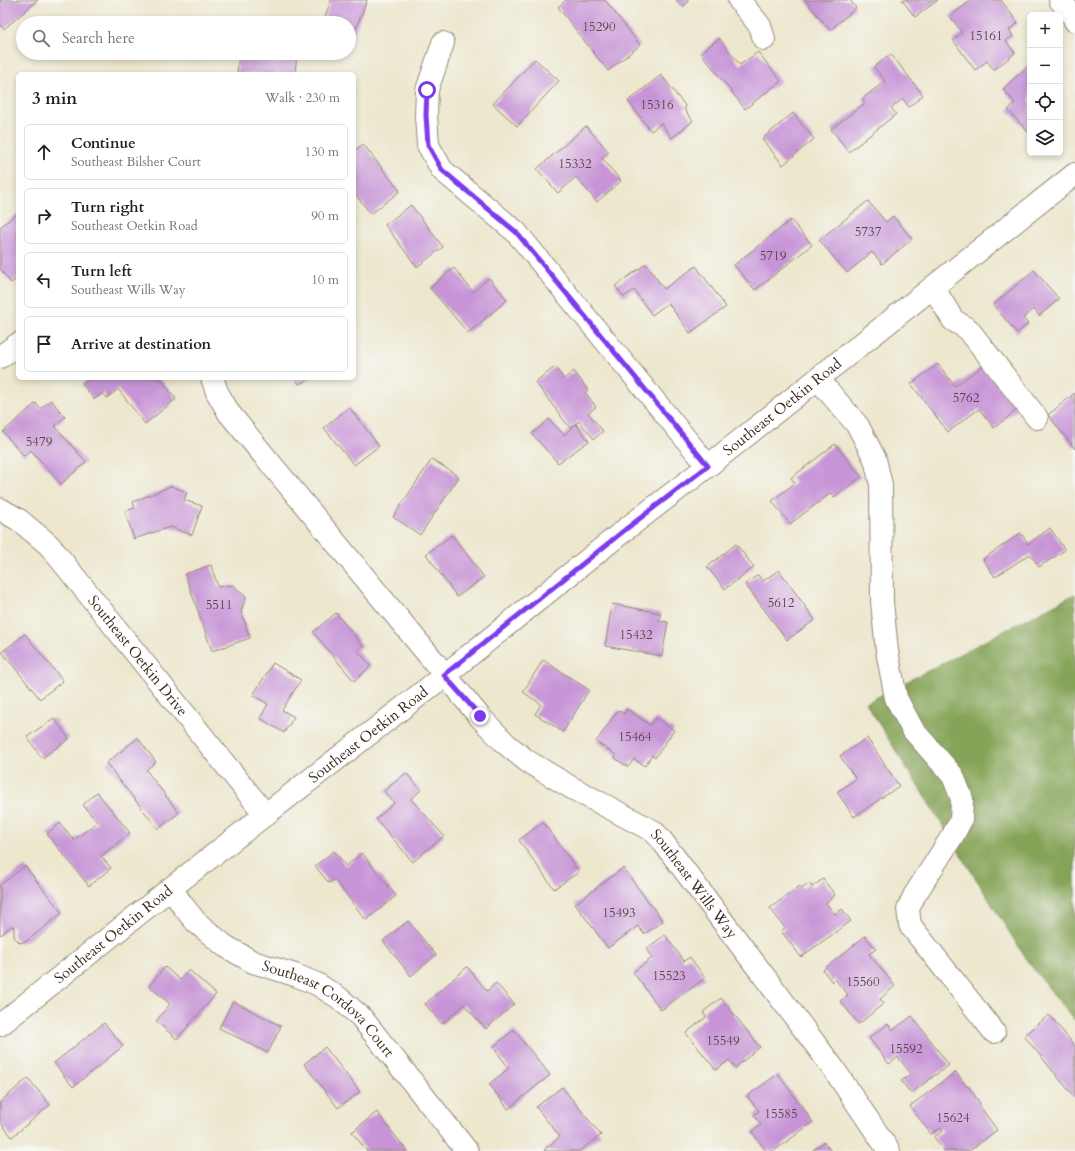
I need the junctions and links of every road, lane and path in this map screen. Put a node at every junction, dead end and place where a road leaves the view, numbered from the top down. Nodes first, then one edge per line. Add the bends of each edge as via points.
1 (739, 0) edge
2 (1060, 0) edge
3 (1075, 21) edge
4 (764, 40) dead end
5 (443, 43) dead end
6 (1075, 174) edge
7 (933, 287) junction
8 (16, 345) edge
9 (0, 357) edge
10 (818, 379) junction
11 (213, 380) edge
12 (1037, 418) dead end
13 (708, 466) junction
14 (0, 509) edge
15 (444, 675) junction
16 (265, 814) junction
17 (171, 888) junction
18 (2, 1019) edge
19 (994, 1032) dead end
20 (467, 1151) edge
21 (889, 1151) edge

1 - 4 street via 760,26
2 - 3 street
5 - 13 street via 427,90 426,115 428,145 442,170 516,232
6 - 7 street, Southeast Oetkin Road
7 - 10 street, Southeast Oetkin Road
7 - 12 street via 953,320 968,329
8 - 9 street
10 - 13 street, Southeast Oetkin Road
10 - 19 street via 858,426 875,459 881,485 882,602 887,651 896,698 913,730 953,776 962,799 961,820 908,909 910,925
11 - 15 street via 229,413
13 - 15 street, Southeast Oetkin Road
14 - 16 street, Southeast Oetkin Drive via 20,520 49,545
15 - 16 street, Southeast Oetkin Road
15 - 21 street, Southeast Wills Way via 506,744 527,761 653,831 660,838 831,1065
16 - 17 street, Southeast Oetkin Road
17 - 18 street, Southeast Oetkin Road
17 - 20 street, Southeast Cordova Court via 196,922 225,946 253,962 317,984 361,1017

